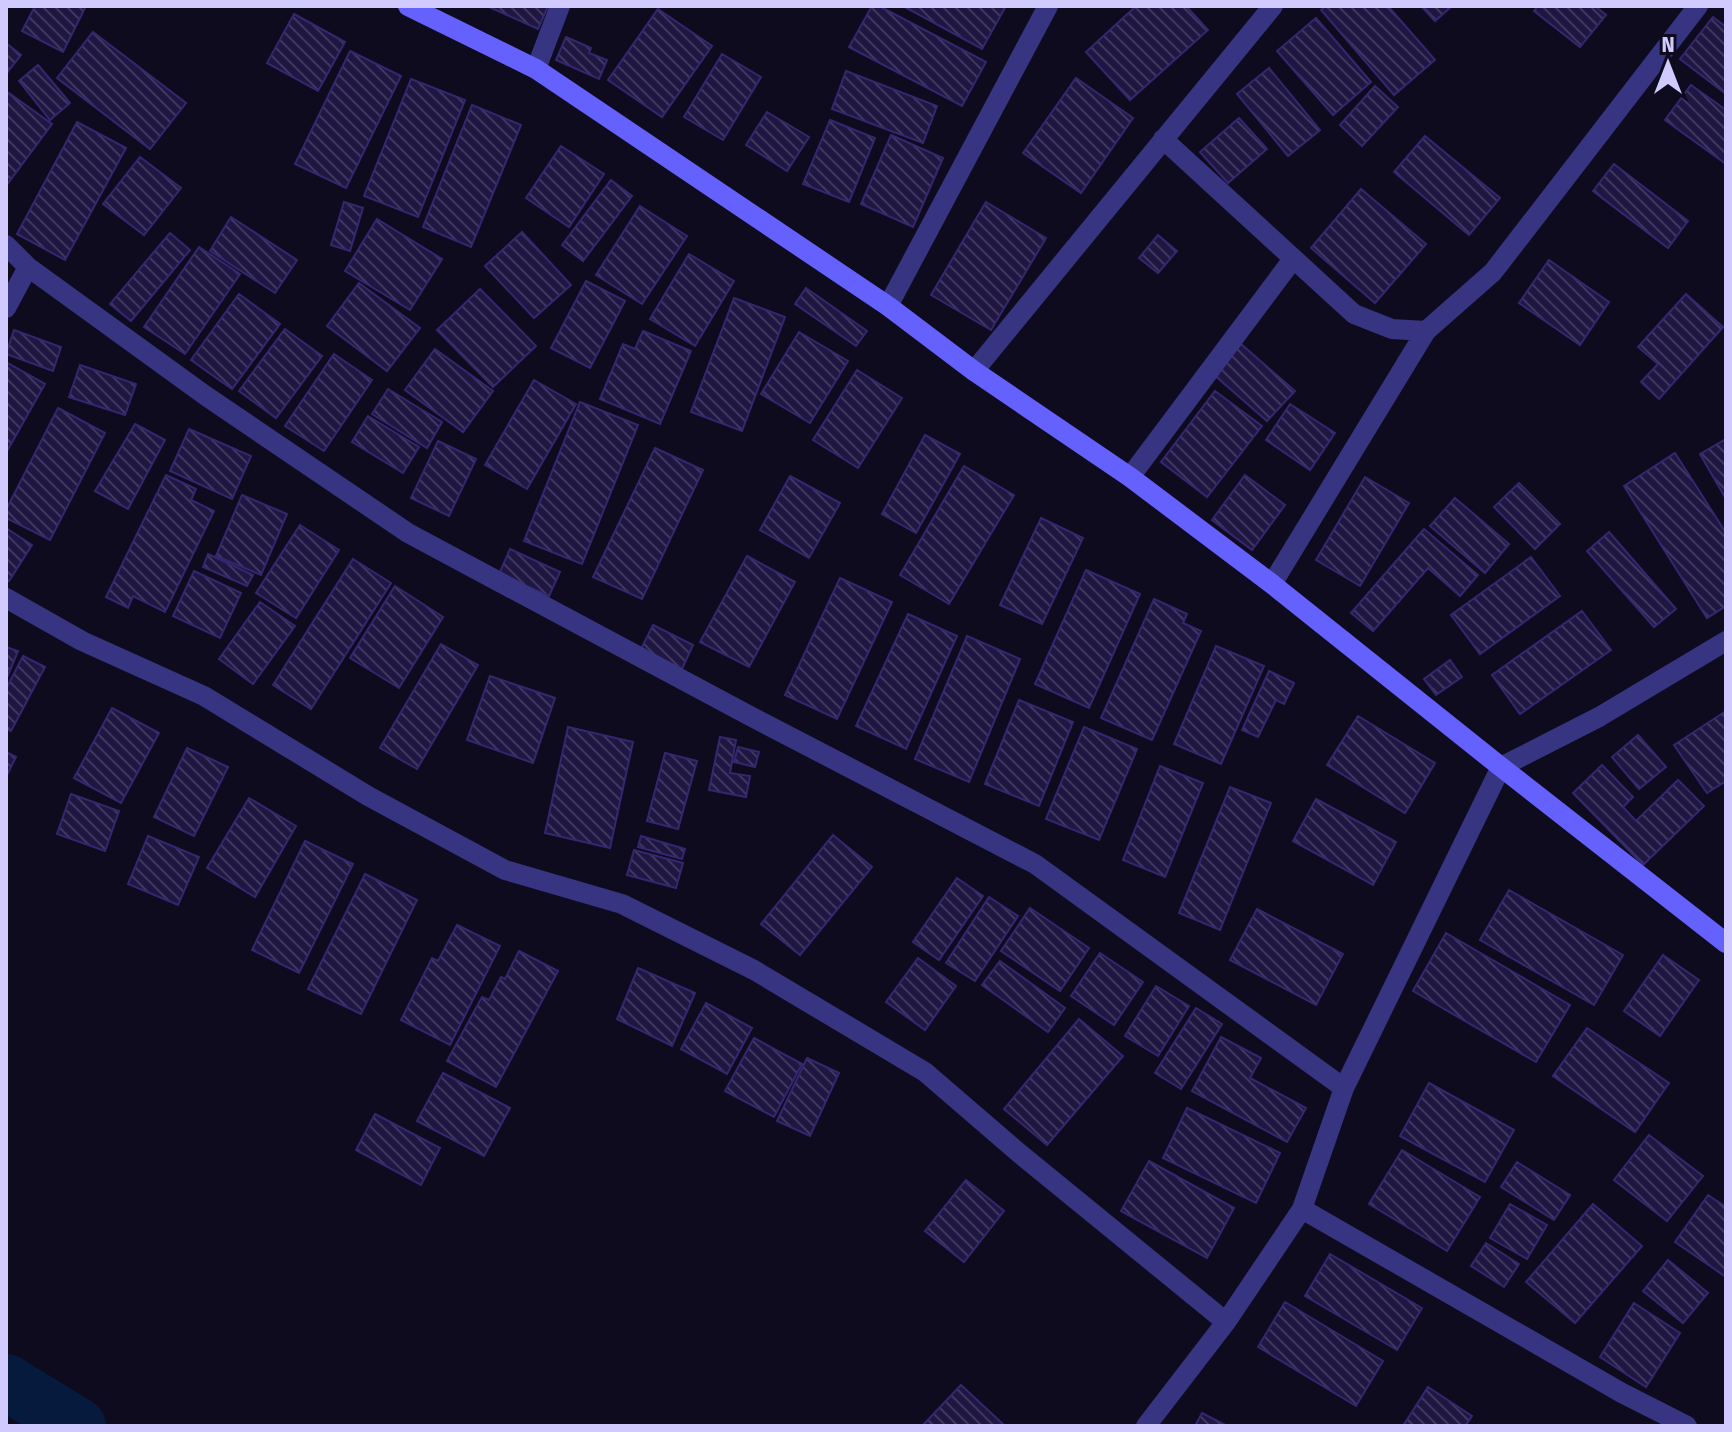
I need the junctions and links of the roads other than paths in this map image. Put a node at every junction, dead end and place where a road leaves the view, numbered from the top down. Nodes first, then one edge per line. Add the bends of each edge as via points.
1 (408, 6) edge
2 (560, 6) edge
3 (1048, 6) edge
4 (1273, 6) edge
5 (1698, 6) edge
6 (536, 69) junction
7 (1163, 139) junction
8 (6, 245) edge
9 (1293, 259) junction
10 (28, 267) junction
11 (888, 306) junction
12 (6, 308) edge
13 (1426, 331) junction
14 (974, 371) junction
15 (1130, 477) junction
16 (1272, 584) junction
17 (6, 598) edge
18 (1726, 641) edge
19 (1501, 767) junction
20 (1726, 943) edge
21 (1344, 1088) junction
22 (1302, 1209) junction
23 (1226, 1322) junction
24 (1146, 1426) edge
25 (1687, 1426) edge

1 - 6 street
2 - 6 street
3 - 11 street
4 - 7 street
5 - 13 street via 1493,272
6 - 11 street
7 - 9 street
7 - 14 street
8 - 10 street
9 - 13 street via 1354,314 1392,329
9 - 15 street
10 - 12 street
10 - 21 street via 408,533 1035,864
11 - 14 street
13 - 16 street
14 - 15 street
15 - 16 street
16 - 19 street
17 - 23 street via 82,641 204,696 368,796 505,870 622,904 754,970 925,1072
18 - 19 street via 1599,717
19 - 20 street
19 - 21 street
21 - 22 street
22 - 23 street
22 - 25 street
23 - 24 street

